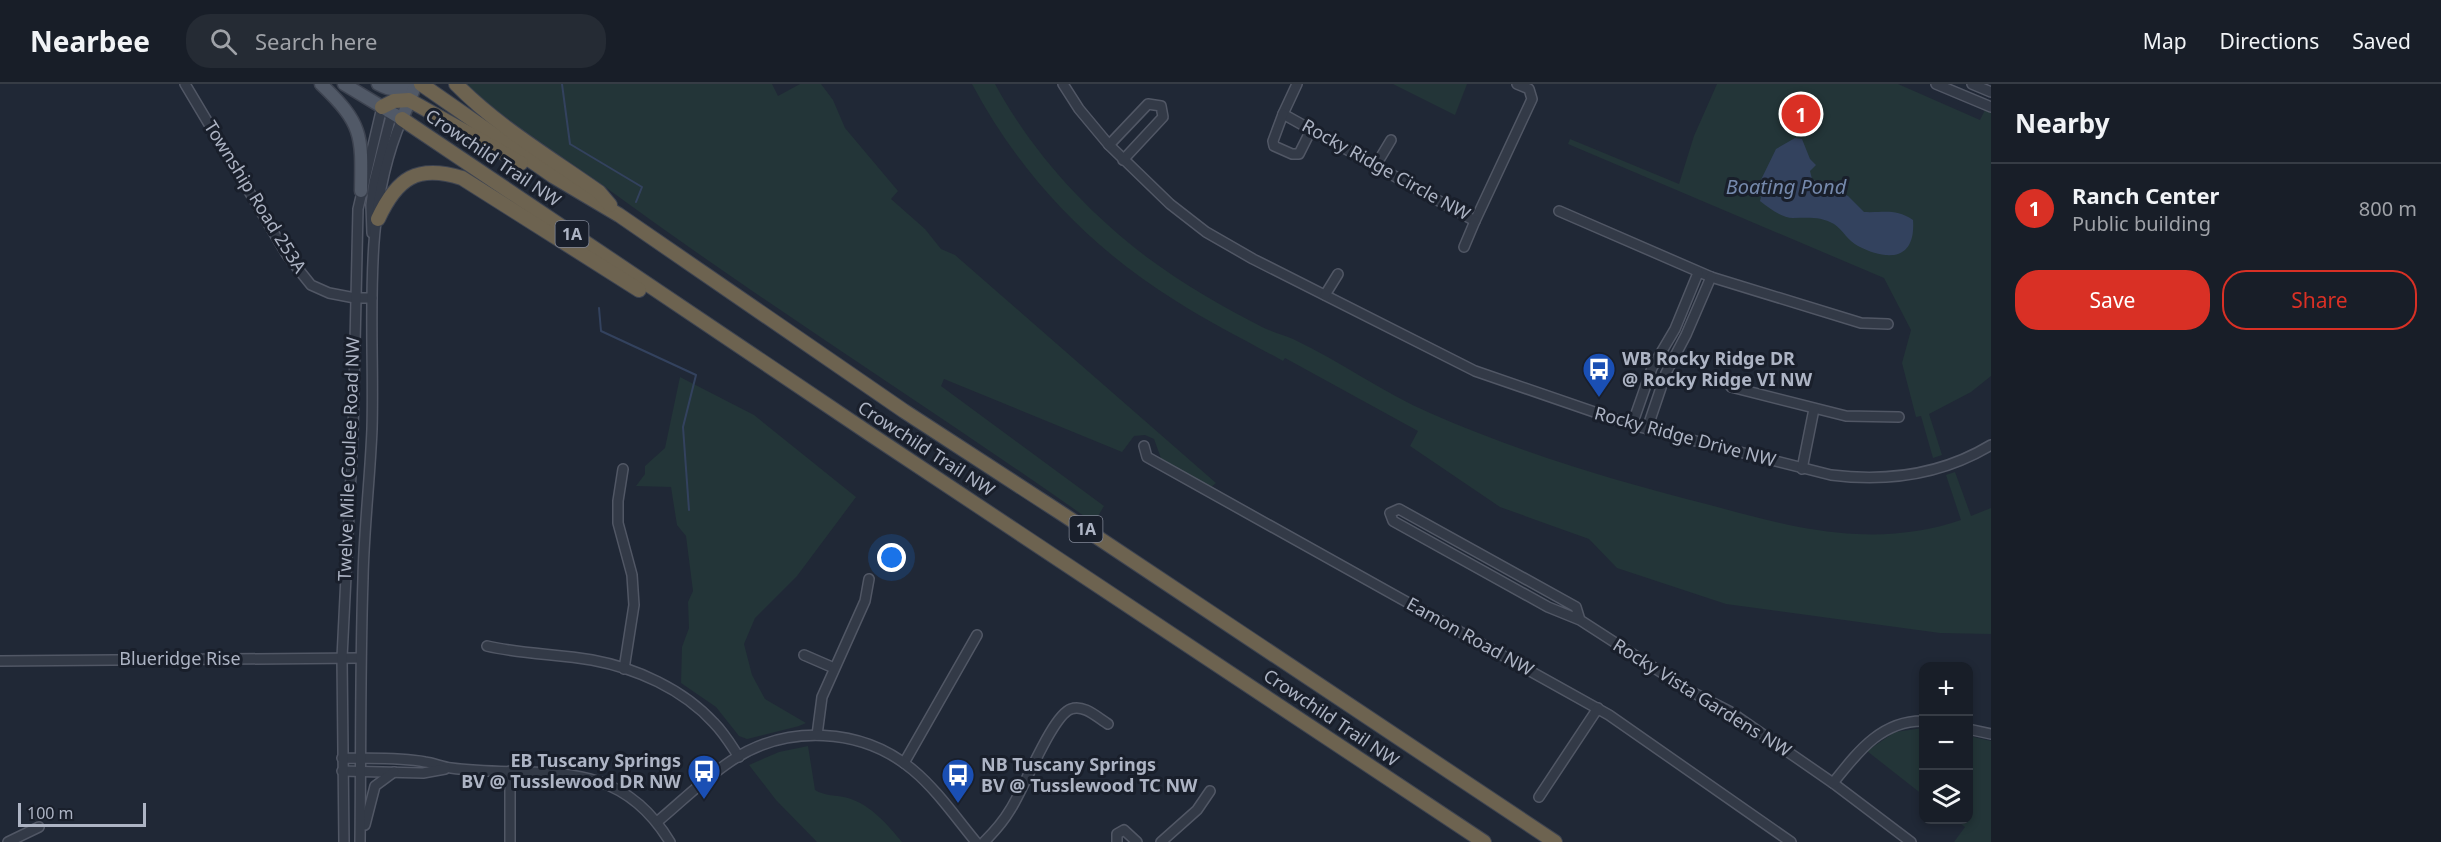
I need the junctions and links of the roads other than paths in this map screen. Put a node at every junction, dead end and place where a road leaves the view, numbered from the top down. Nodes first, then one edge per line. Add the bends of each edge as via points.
1 (185, 84) edge
2 (321, 84) edge
3 (421, 84) edge
4 (456, 84) edge
5 (1064, 84) edge
6 (1297, 84) edge
7 (1517, 84) edge
8 (1936, 84) edge
9 (1972, 84) edge
10 (346, 85) edge
11 (1991, 92) edge
12 (397, 94) edge
13 (1991, 107) edge
14 (1283, 114) junction
15 (1311, 130) junction
16 (1390, 140) dead end
17 (1109, 145) junction
18 (1123, 160) junction
19 (1376, 165) junction
20 (553, 176) junction
21 (361, 191) junction
22 (1559, 211) dead end
23 (619, 215) junction
24 (378, 219) junction
25 (1475, 221) junction
26 (373, 241) junction
27 (1464, 247) dead end
28 (1338, 274) dead end
29 (1704, 275) junction
30 (1325, 295) junction
31 (355, 298) junction
32 (372, 298) junction
33 (1888, 324) dead end
34 (1675, 329) junction
35 (1686, 335) junction
36 (742, 349) junction
37 (1652, 368) junction
38 (1666, 373) junction
39 (1731, 387) dead end
40 (1814, 409) junction
41 (1899, 417) dead end
42 (1632, 425) junction
43 (1647, 429) junction
44 (1991, 445) edge
45 (1144, 446) dead end
46 (623, 469) dead end
47 (1802, 469) junction
48 (868, 579) dead end
49 (1580, 620) junction
50 (977, 636) dead end
51 (487, 646) dead end
52 (804, 655) dead end
53 (342, 658) junction
54 (360, 658) junction
55 (0, 661) edge
56 (834, 668) junction
57 (624, 669) junction
58 (1598, 708) junction
59 (1919, 722) edge
60 (1108, 724) dead end
61 (1973, 730) edge
62 (1991, 734) edge
63 (817, 735) junction
64 (739, 756) junction
65 (342, 758) junction
66 (361, 759) junction
67 (904, 763) junction
68 (451, 768) junction
69 (342, 771) junction
70 (361, 771) junction
71 (510, 771) junction
72 (394, 772) junction
73 (1833, 783) junction
74 (1210, 791) dead end
75 (1539, 797) dead end
76 (657, 822) junction
77 (39, 827) dead end
78 (8, 842) edge
79 (344, 842) edge
80 (361, 842) edge
81 (510, 842) edge
82 (670, 842) edge
83 (976, 842) edge
84 (984, 842) edge
85 (1117, 842) edge
86 (1137, 842) edge
87 (1161, 842) edge
88 (1484, 842) edge
89 (1555, 842) edge
90 (1791, 842) edge
91 (1911, 842) edge

1 - 31 street, Township Road 253A via 293,263 311,285
2 - 21 main road via 348,111 360,137
3 - 20 highway, Crowchild Trail NW / 1A
4 - 23 highway via 501,122 599,192
5 - 17 street, Rocky Ridge Drive NW
6 - 14 street, Rocky Ridge Circle NW
7 - 25 street, Rocky Ridge Circle NW via 1529,90 1532,99
8 - 13 street
9 - 11 street
10 - 12 main road, Crowchild Trail NW / 1A
12 - 20 highway via 520,163
12 - 21 street, Twelve Mile Coulee Road NW
12 - 24 street, Twelve Mile Coulee Road NW
12 - 26 street via 374,182
12 - 36 highway, Crowchild Trail NW / 1A
14 - 15 street, Rocky Ridge Circle NW
14 - 15 street via 1274,146 1299,154
15 - 19 street, Rocky Ridge Circle NW
16 - 19 street
17 - 18 street, Rocky Ridge Drive NW
17 - 18 street via 1148,104 1161,106 1163,117
18 - 30 street, Rocky Ridge Drive NW via 1206,232
19 - 25 street, Rocky Ridge Circle NW
20 - 23 highway, Crowchild Trail NW / 1A
21 - 31 street, Twelve Mile Coulee Road NW
22 - 29 street
23 - 89 highway, Crowchild Trail NW / 1A via 904,411
24 - 26 street, Twelve Mile Coulee Road NW
24 - 36 highway via 390,194 406,179 428,172 462,177 724,343
25 - 27 street
26 - 32 street, Twelve Mile Coulee Road NW
28 - 30 street
29 - 33 street via 1860,323
29 - 34 street
29 - 35 street
30 - 42 street, Rocky Ridge Drive NW via 1475,371
31 - 32 street, Township Road 253A
31 - 53 street, Twelve Mile Coulee Road NW
32 - 54 street, Twelve Mile Coulee Road NW via 372,429
34 - 35 street
34 - 37 street
35 - 38 street
36 - 88 highway, Crowchild Trail NW / 1A
37 - 38 street
37 - 42 street
38 - 43 street
39 - 40 street
40 - 41 street via 1846,416
40 - 47 street
42 - 43 street, Rocky Ridge Drive NW
43 - 47 street, Rocky Ridge Drive NW
44 - 47 street, Rocky Ridge Drive NW via 1942,467 1894,477 1846,477
45 - 58 street, Eamon Road NW via 1147,457
46 - 57 street via 618,523 632,575 634,605
48 - 56 street via 865,602
49 - 49 street, Rocky Vista Gardens NW via 1576,607 1399,508 1390,513 1393,521 1548,607
49 - 73 street, Rocky Vista Gardens NW via 1690,691 1729,711
50 - 67 street
51 - 57 street via 593,660
52 - 56 street
53 - 54 street, Blueridge Rise
53 - 55 street, Blueridge Rise
53 - 65 street, Twelve Mile Coulee Road NW
54 - 66 street, Twelve Mile Coulee Road NW
56 - 63 street via 822,697
57 - 64 street via 693,702 716,724
58 - 75 street
58 - 90 street, Eamon Road NW
59 - 73 street via 1896,725 1875,736
60 - 84 street via 1082,708 1064,713 1010,810
61 - 62 street
63 - 64 street via 780,739
63 - 67 street via 867,743
64 - 76 street
65 - 66 street
65 - 69 street, Twelve Mile Coulee Road NW
66 - 68 street via 424,761
66 - 70 street, Twelve Mile Coulee Road NW
67 - 83 street via 933,789
68 - 71 street
68 - 72 street via 423,773
69 - 70 street
69 - 79 street, Twelve Mile Coulee Road NW
70 - 72 street
70 - 80 street, Twelve Mile Coulee Road NW
71 - 76 street via 586,777 632,799
71 - 81 street
72 - 80 street via 375,786
73 - 91 street, Rocky Vista Gardens NW
74 - 87 street via 1197,810
76 - 82 street
77 - 78 street
85 - 86 street via 1117,834 1124,830

